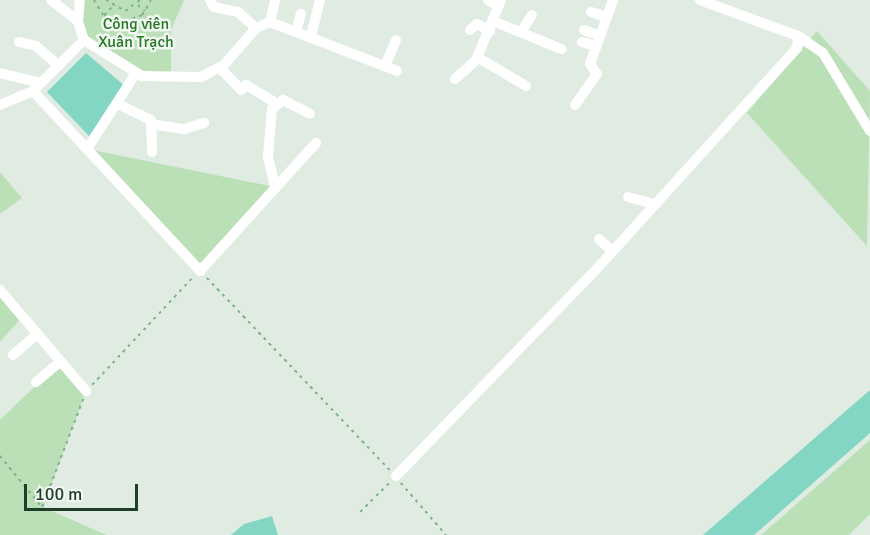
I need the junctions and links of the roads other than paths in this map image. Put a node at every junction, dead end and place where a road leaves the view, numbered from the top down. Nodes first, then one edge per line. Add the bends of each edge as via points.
1 (51, 0) edge
2 (80, 0) edge
3 (210, 0) edge
4 (275, 0) edge
5 (320, 0) edge
6 (488, 0) edge
7 (613, 0) edge
8 (700, 0) edge
9 (500, 3) edge
10 (591, 12) dead end
11 (301, 14) dead end
12 (532, 15) dead end
13 (607, 17) junction
14 (78, 21) junction
15 (270, 22) junction
16 (492, 26) junction
17 (256, 28) junction
18 (470, 30) dead end
19 (296, 31) junction
20 (521, 32) junction
21 (310, 36) junction
22 (583, 36) dead end
23 (798, 36) junction
24 (84, 40) junction
25 (396, 40) dead end
26 (598, 41) junction
27 (19, 42) dead end
28 (561, 49) dead end
29 (477, 57) junction
30 (59, 66) junction
31 (385, 66) junction
32 (220, 68) junction
33 (397, 70) dead end
34 (0, 73) edge
35 (136, 73) junction
36 (455, 80) dead end
37 (526, 86) dead end
38 (37, 87) junction
39 (276, 103) junction
40 (0, 105) edge
41 (120, 105) junction
42 (576, 105) dead end
43 (310, 114) dead end
44 (204, 123) dead end
45 (151, 124) junction
46 (870, 131) edge
47 (316, 143) dead end
48 (87, 149) junction
49 (152, 152) dead end
50 (275, 187) junction
51 (628, 197) dead end
52 (655, 204) junction
53 (599, 239) dead end
54 (612, 251) junction
55 (0, 290) edge
56 (36, 334) junction
57 (13, 355) dead end
58 (59, 363) junction
59 (36, 382) dead end
60 (86, 391) road end
61 (396, 476) road end

1 - 14 street
2 - 14 street
3 - 17 street via 214,8 238,12
4 - 15 street
5 - 21 street
6 - 9 street
7 - 13 street
8 - 23 street
9 - 16 street
10 - 13 street
11 - 19 street
12 - 20 street
13 - 26 street
14 - 24 street
15 - 17 street
15 - 19 street
16 - 18 street via 477,24
16 - 20 street
16 - 29 street
17 - 32 street
19 - 21 street
20 - 28 street
21 - 31 street
22 - 26 street
23 - 46 street via 823,53
23 - 52 street via 797,48
24 - 30 street
24 - 35 street
25 - 31 street
26 - 42 street via 590,66 597,74
27 - 30 street via 36,46
29 - 36 street
29 - 37 street
30 - 38 street
31 - 33 street
32 - 35 street via 201,77
32 - 39 street via 241,90 246,85
34 - 38 street
35 - 41 street
38 - 40 street
38 - 48 street
39 - 43 street via 287,101
39 - 50 street via 267,138
41 - 45 street via 149,117
41 - 48 street
44 - 45 street via 183,129
45 - 49 street
47 - 50 street
48 - 50 street via 200,271
51 - 52 street
52 - 54 street
53 - 54 street
54 - 61 street
55 - 56 street
56 - 57 street
56 - 58 street
58 - 59 street
58 - 60 street

